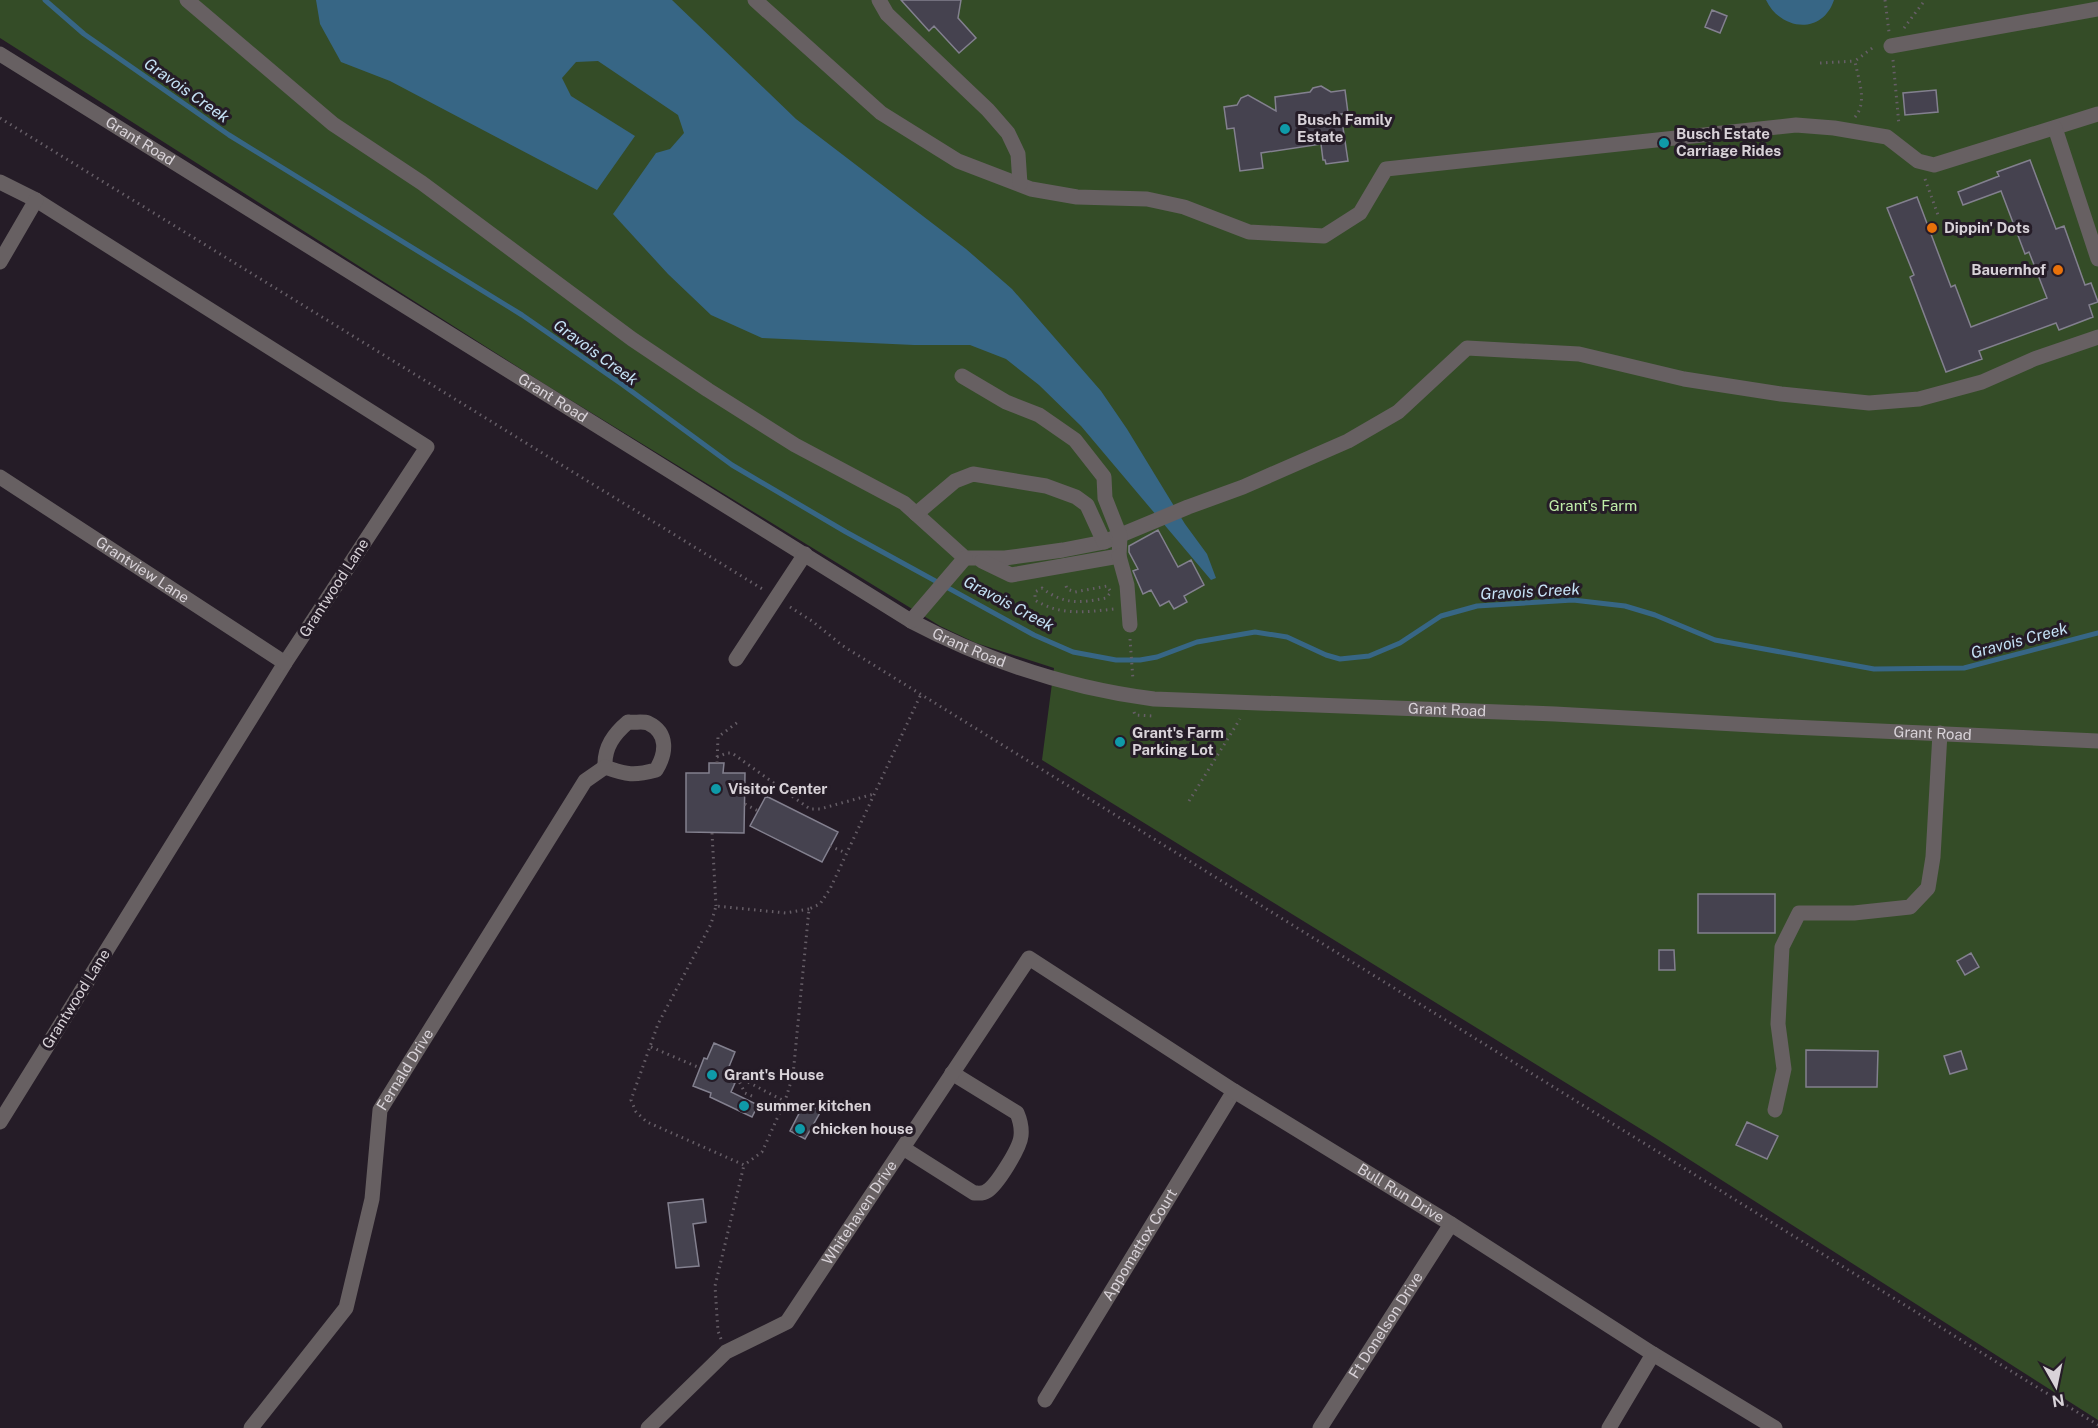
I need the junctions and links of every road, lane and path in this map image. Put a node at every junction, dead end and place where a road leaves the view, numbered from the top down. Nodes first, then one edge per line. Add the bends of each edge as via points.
1 (187, 0) edge
2 (755, 0) edge
3 (879, 0) edge
4 (1885, 0) edge
5 (1925, 0) edge
6 (2098, 9) edge
7 (1891, 43) junction
8 (0, 54) edge
9 (1855, 61) junction
10 (1820, 63) dead end
11 (2098, 114) edge
12 (0, 118) edge
13 (2055, 128) junction
14 (1845, 130) junction
15 (1901, 147) junction
16 (1918, 161) junction
17 (0, 182) edge
18 (1020, 184) junction
19 (36, 200) junction
20 (1938, 215) dead end
21 (2098, 259) edge
22 (0, 262) edge
23 (2098, 337) edge
24 (962, 376) dead end
25 (0, 477) edge
26 (916, 514) junction
27 (1120, 536) junction
28 (1104, 542) junction
29 (805, 554) junction
30 (1119, 556) junction
31 (971, 559) junction
32 (1066, 586) dead end
33 (763, 590) dead end
34 (784, 603) dead end
35 (1128, 608) junction
36 (911, 621) junction
37 (1130, 625) joint
38 (736, 659) dead end
39 (285, 663) junction
40 (1133, 680) dead end
41 (921, 694) junction
42 (1134, 710) dead end
43 (1161, 717) dead end
44 (1229, 719) dead end
45 (738, 723) dead end
46 (1940, 733) junction
47 (2098, 741) edge
48 (717, 758) junction
49 (717, 763) dead end
50 (605, 766) dead end
51 (874, 794) junction
52 (1189, 801) dead end
53 (745, 804) dead end
54 (758, 811) dead end
55 (712, 832) dead end
56 (830, 846) dead end
57 (846, 853) junction
58 (716, 906) junction
59 (809, 909) junction
60 (1029, 958) joint
61 (651, 1047) junction
62 (700, 1068) dead end
63 (727, 1071) dead end
64 (952, 1073) junction
65 (736, 1076) junction
66 (1234, 1091) junction
67 (754, 1097) dead end
68 (785, 1101) junction
69 (1775, 1110) dead end
70 (0, 1122) edge
71 (903, 1148) junction
72 (744, 1165) junction
73 (1451, 1224) junction
74 (726, 1352) junction
75 (1653, 1354) junction
76 (1045, 1400) dead end
77 (2098, 1425) edge
78 (251, 1428) edge
79 (648, 1428) edge
80 (1320, 1428) edge
81 (1609, 1428) edge
82 (1775, 1428) edge

1 - 26 street via 333,124 422,183 632,339 785,439 904,503
2 - 18 street via 881,113 958,160
3 - 18 street via 887,14 1008,134 1018,154
4 - 7 path
5 - 7 path
6 - 7 street
7 - 9 path via 1870,48
7 - 15 path
8 - 29 street, Grant Road
9 - 10 path
9 - 14 path via 1863,99 1859,112
11 - 13 street
12 - 33 path
13 - 16 street via 1934,165
13 - 21 street
14 - 15 street via 1887,137
14 - 18 street via 1796,125 1386,169 1360,213 1324,237 1249,232 1184,207 1147,199 1077,197
15 - 16 street
16 - 20 path
17 - 19 street, Grantwood Lane
19 - 22 street
19 - 39 street, Grantwood Lane via 427,447
23 - 27 street via 1982,382 1919,399 1869,403 1684,379 1579,354 1467,348 1398,412 1348,441
24 - 27 street via 1006,402 1039,415 1075,440 1104,477 1105,498
25 - 39 street, Grantview Lane
26 - 28 street via 956,481 973,474 1046,486 1076,497 1087,505
26 - 31 street
27 - 28 street
27 - 30 street
28 - 31 street via 1029,555
29 - 36 street, Grant Road
29 - 38 street
30 - 31 street via 1011,574
30 - 35 street
31 - 36 street via 952,574
32 - 35 path via 1075,592 1107,586 1111,592 1106,598 1070,602 1042,588 1035,592 1035,600 1058,611 1079,613
34 - 41 path via 843,646
35 - 37 street
36 - 46 street, Grant Road via 1008,665 1089,688 1154,699
37 - 40 path
39 - 70 street, Grantwood Lane
41 - 51 path
41 - 77 path
42 - 43 path via 1138,716
44 - 52 path via 1240,719
45 - 48 path via 718,737
46 - 47 street, Grant Road
46 - 69 street via 1928,888 1910,907 1799,913 1782,947 1778,1023 1784,1069
48 - 49 path
48 - 51 path via 732,753 810,809
50 - 78 street, Fernald Drive via 585,781 380,1110 372,1199 346,1308
51 - 57 path
53 - 54 path
55 - 58 path
56 - 57 path
57 - 59 path via 830,889 820,904
58 - 59 path via 786,913
58 - 61 path via 711,924 658,1024
59 - 68 path via 793,1075
60 - 64 street, Whitehaven Drive
60 - 66 street, Bull Run Drive
61 - 62 path
61 - 72 path via 631,1100 636,1112 647,1122
63 - 65 path
64 - 71 street, Whitehaven Drive
64 - 71 street via 1017,1113 1021,1138 1008,1165 991,1188 974,1193
65 - 67 path via 745,1092
65 - 68 path
66 - 73 street, Bull Run Drive
66 - 76 street, Appomattox Court
68 - 72 path via 762,1152
71 - 74 street, Whitehaven Drive via 787,1322
72 - 74 path via 715,1286 718,1331
73 - 75 street, Bull Run Drive
73 - 80 street, Ft Donelson Drive
74 - 79 street, Whitehaven Drive
75 - 81 street
75 - 82 street, Bull Run Drive

